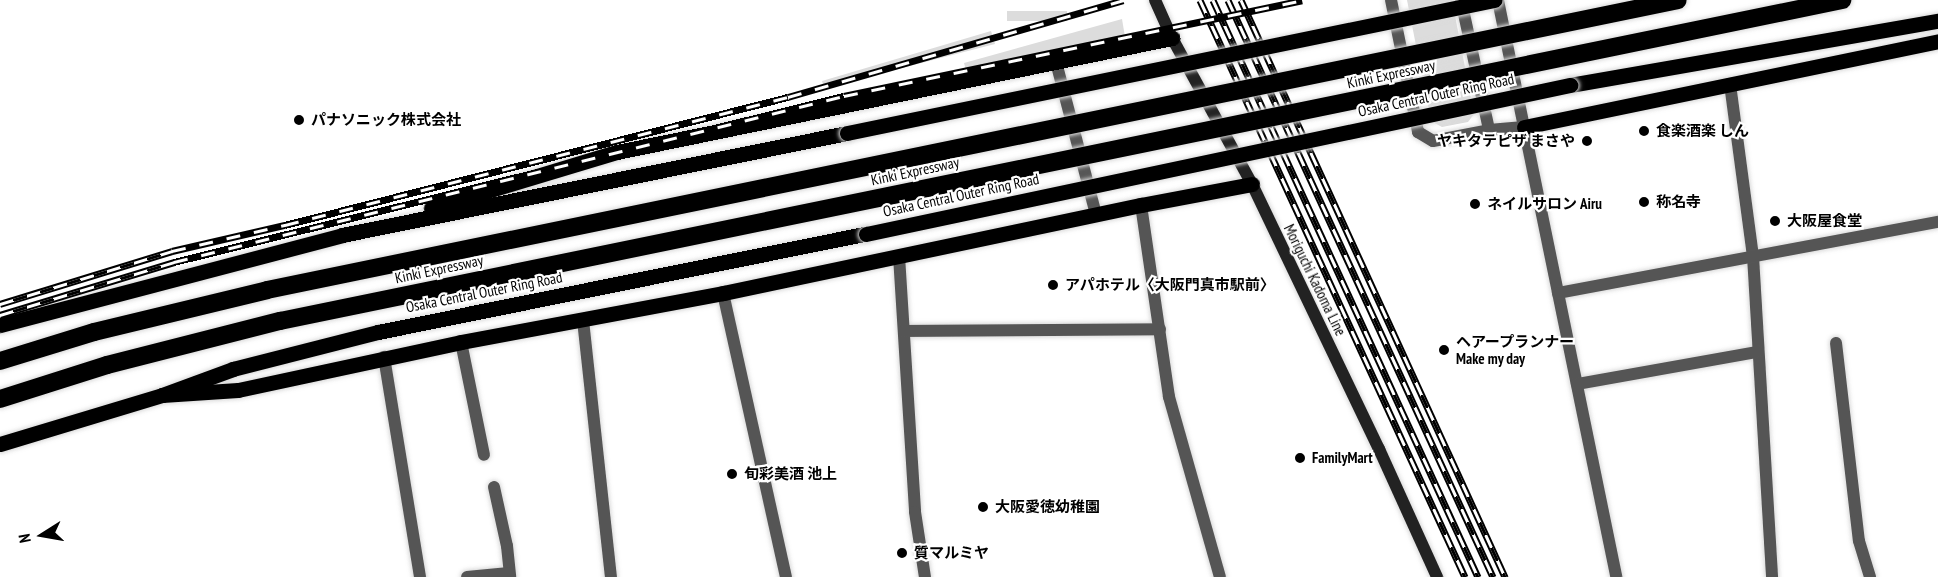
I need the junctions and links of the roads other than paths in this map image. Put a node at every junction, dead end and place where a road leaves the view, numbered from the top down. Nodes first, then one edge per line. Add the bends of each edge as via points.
1 (1155, 0) edge
2 (1391, 0) edge
3 (1461, 0) edge
4 (1496, 0) edge
5 (1678, 0) edge
6 (1842, 0) edge
7 (1938, 21) edge
8 (1172, 38) junction
9 (1938, 41) edge
10 (1056, 62) junction
11 (1730, 84) junction
12 (1524, 128) junction
13 (1489, 130) junction
14 (1252, 184) junction
15 (1141, 205) junction
16 (1096, 214) junction
17 (1938, 222) edge
18 (342, 235) junction
19 (899, 256) junction
20 (1753, 256) junction
21 (1558, 292) junction
22 (723, 293) junction
23 (582, 320) junction
24 (0, 326) edge
25 (1160, 329) junction
26 (904, 331) junction
27 (461, 342) junction
28 (1836, 343) dead end
29 (1757, 352) junction
30 (384, 357) junction
31 (0, 361) edge
32 (1577, 384) junction
33 (162, 395) junction
34 (0, 399) edge
35 (0, 444) edge
36 (484, 455) dead end
37 (494, 487) dead end
38 (510, 575) edge
39 (420, 577) edge
40 (467, 577) edge
41 (611, 577) edge
42 (786, 577) edge
43 (926, 577) edge
44 (1220, 577) edge
45 (1437, 577) edge
46 (1616, 577) edge
47 (1772, 577) edge
48 (1870, 577) edge

1 - 8 main road, Moriguchi Kadoma Line
2 - 13 street via 1418,132 1433,141
3 - 13 street
4 - 12 street
4 - 18 main road, bridge
5 - 31 highway, Kinki Expressway, bridge via 302,282 94,332
6 - 34 highway, Kinki Expressway, bridge via 280,321 107,365
7 - 33 main road, Osaka Central Outer Ring Road, bridge via 1570,85 866,234 378,332 233,369
8 - 10 main road
8 - 14 main road, Moriguchi Kadoma Line
9 - 11 main road
10 - 16 street
10 - 18 main road via 617,152
11 - 12 main road
11 - 20 street
12 - 13 street
12 - 21 street
14 - 15 main road
14 - 45 main road, Moriguchi Kadoma Line
15 - 16 main road
15 - 25 street
16 - 19 main road
17 - 20 street
18 - 24 main road
19 - 22 main road
19 - 26 street
20 - 21 street
20 - 29 street
21 - 32 street
22 - 23 main road
22 - 42 street
23 - 27 main road
23 - 41 street
25 - 26 street
25 - 44 street via 1169,397
26 - 43 street via 915,512
27 - 30 main road
27 - 36 street
28 - 48 street via 1859,541
29 - 32 street
29 - 47 street
30 - 33 main road via 238,390
30 - 39 street
32 - 46 street
33 - 35 main road, Osaka Central Outer Ring Road
37 - 38 street
38 - 40 street

